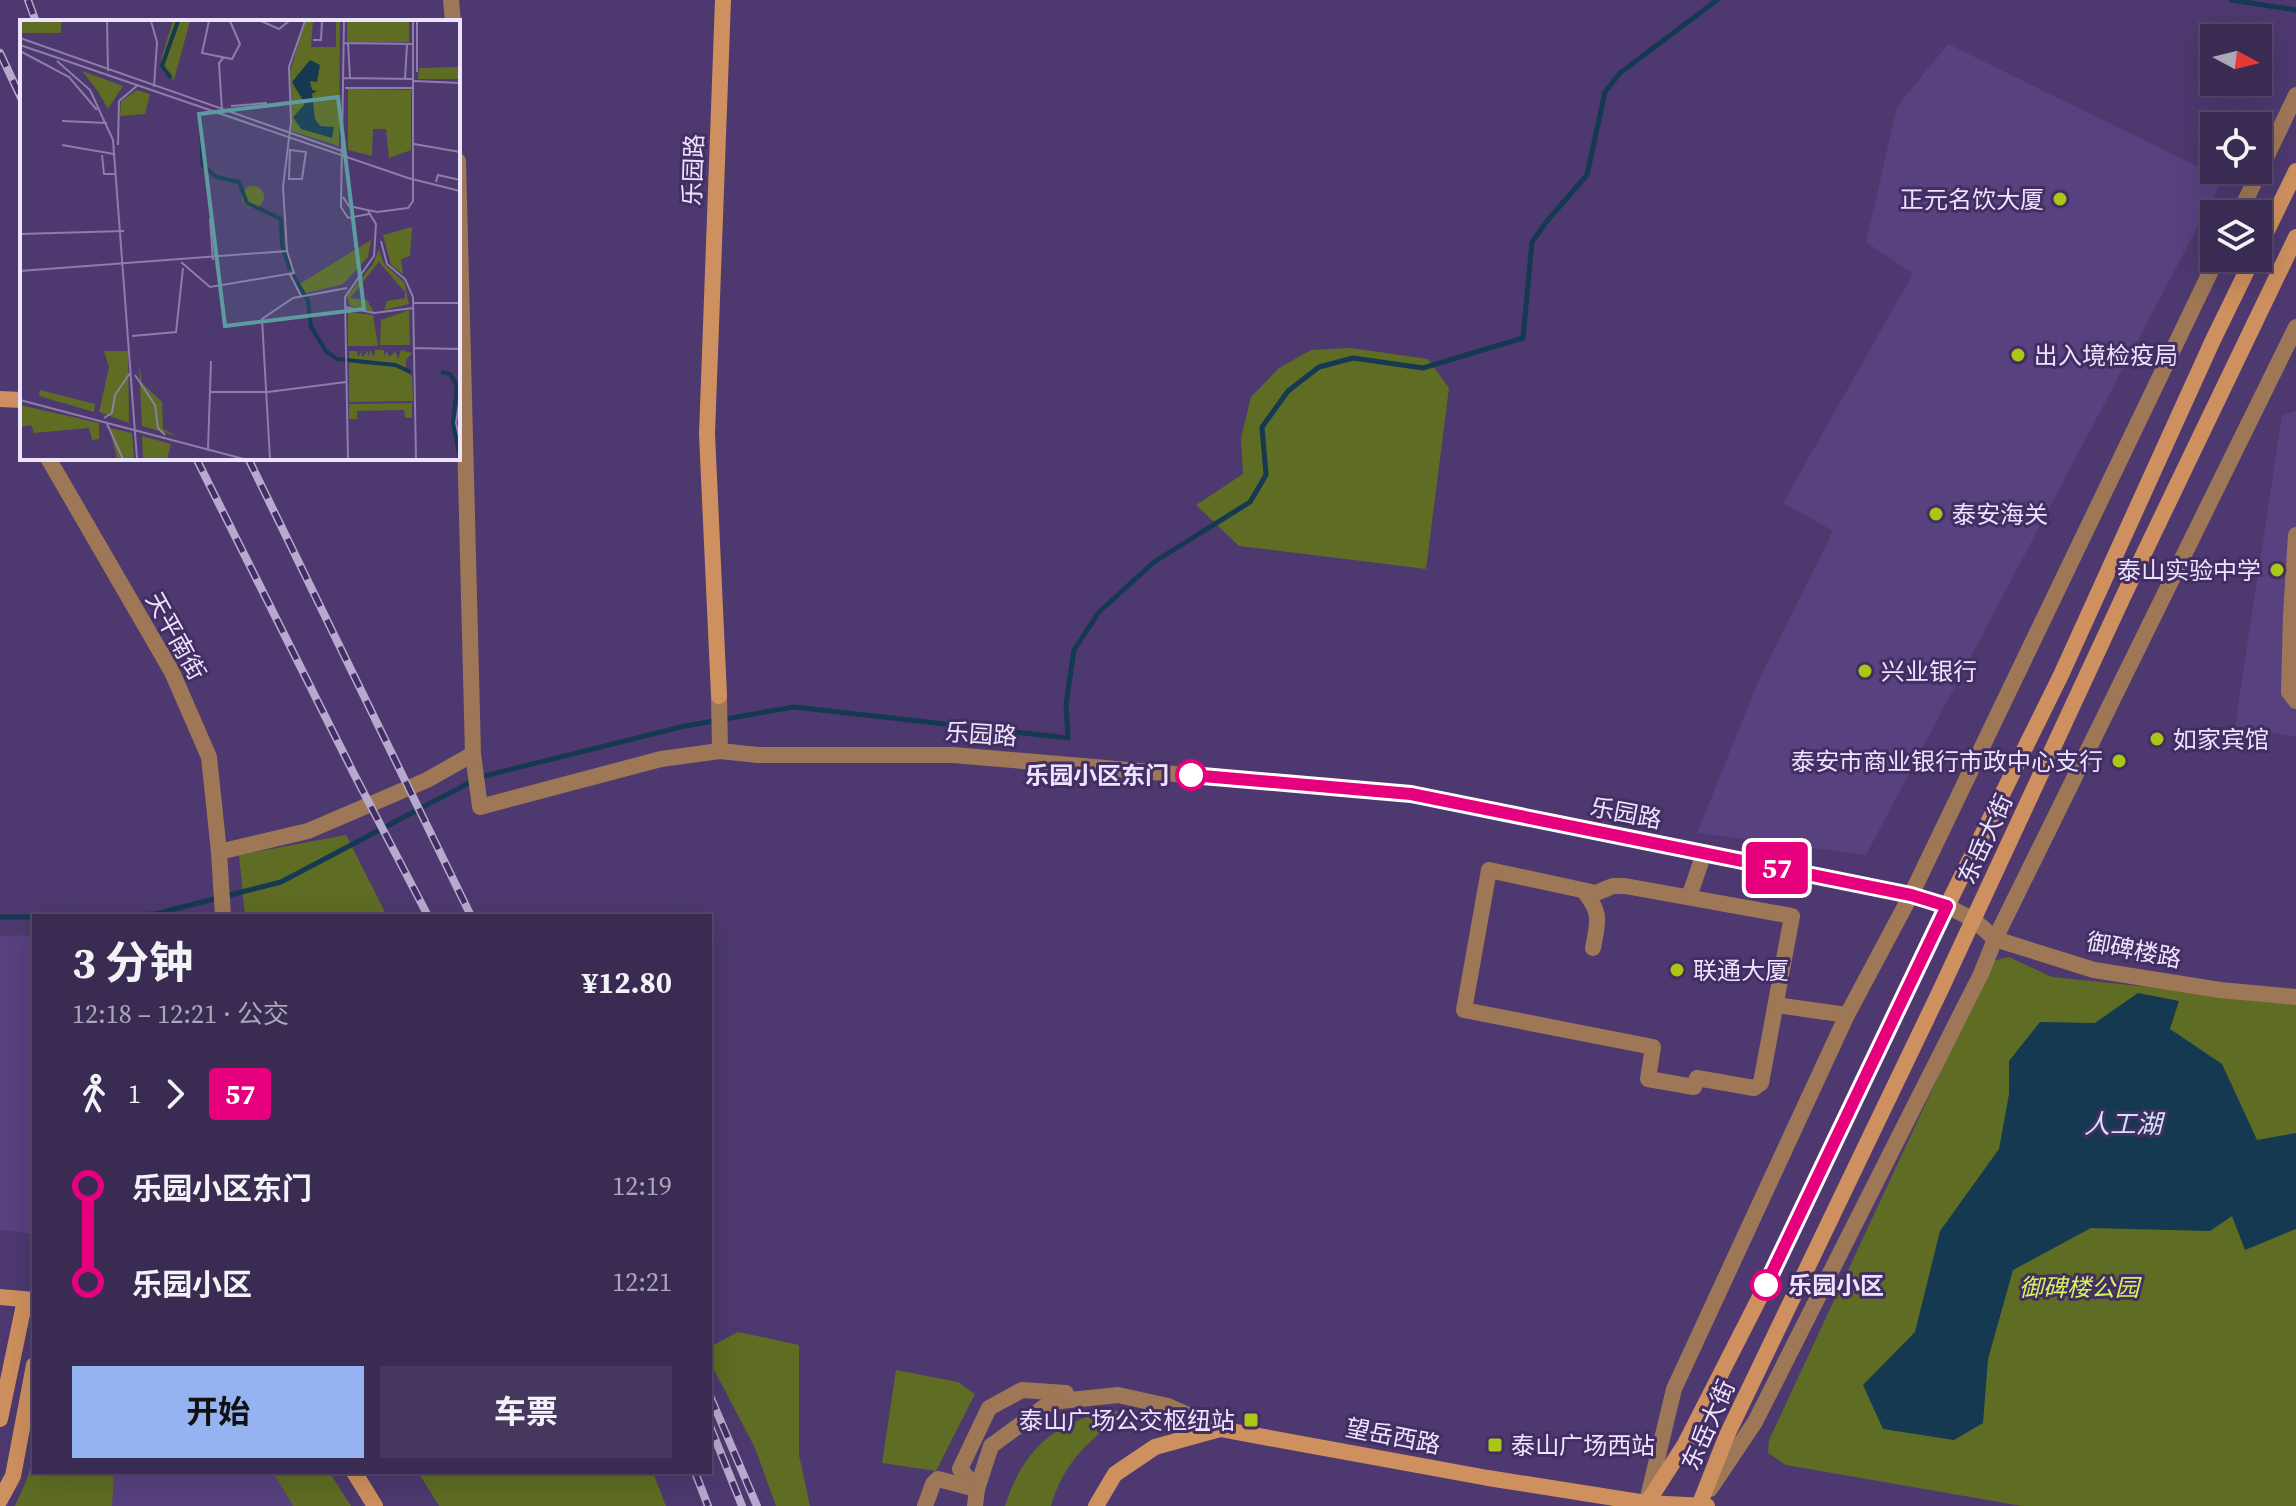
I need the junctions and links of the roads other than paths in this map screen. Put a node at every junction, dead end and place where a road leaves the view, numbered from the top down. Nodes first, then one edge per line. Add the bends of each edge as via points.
1 (451, 0) edge
2 (723, 0) edge
3 (453, 20) edge
4 (2296, 95) edge
5 (2296, 171) edge
6 (2246, 200) edge
7 (2272, 220) edge
8 (460, 236) edge
9 (2294, 244) edge
10 (2210, 272) edge
11 (2246, 272) edge
12 (2296, 327) edge
13 (2276, 368) junction
14 (2296, 369) edge
15 (0, 399) edge
16 (20, 400) edge
17 (49, 460) edge
18 (2296, 535) edge
19 (719, 696) joint
20 (2296, 701) edge
21 (720, 745) junction
22 (474, 761) junction
23 (219, 852) junction
24 (1704, 853) junction
25 (1584, 891) junction
26 (1911, 895) junction
27 (1689, 897) junction
28 (1947, 906) junction
29 (223, 914) edge
30 (1974, 920) junction
31 (1995, 939) junction
32 (1593, 948) dead end
33 (2296, 997) edge
34 (1776, 1005) junction
35 (1847, 1015) junction
36 (0, 1297) edge
37 (29, 1300) edge
38 (32, 1376) edge
39 (1104, 1396) junction
40 (0, 1419) edge
41 (1220, 1429) junction
42 (355, 1474) edge
43 (976, 1498) edge
44 (0, 1500) edge
45 (1646, 1504) edge
46 (375, 1506) edge
47 (925, 1506) edge
48 (1096, 1506) edge
49 (1703, 1506) edge

1 - 3 street
2 - 19 main road, 乐园路 via 707,434
4 - 6 street
5 - 7 main road
8 - 22 street
9 - 30 main road, 东岳大街
10 - 26 street
11 - 28 main road, 东岳大街 via 2061,675
12 - 13 street
13 - 14 street
13 - 31 street
15 - 16 main road
17 - 23 street, 天平南街 via 172,672 209,757
18 - 20 street via 2289,692
19 - 21 street, 乐园路
21 - 22 street via 480,807
21 - 24 street, 乐园路 via 758,755 953,755 1411,794
22 - 23 street via 308,831
23 - 29 street, 天平南街
24 - 26 street, 乐园路
24 - 27 street
25 - 27 street via 1625,886
25 - 32 street via 1596,906
25 - 34 street via 1489,870 1464,1010 1653,1047 1648,1079 1694,1087 1697,1078 1754,1088 1761,1083
26 - 28 street, 乐园路
26 - 35 street
27 - 34 street via 1792,916
28 - 30 street, 乐园路
28 - 45 main road, 东岳大街 via 1765,1287 1685,1444
30 - 31 street, 御碑楼路
30 - 49 main road, 东岳大街 via 1727,1435
31 - 33 street, 御碑楼路 via 2094,970
31 - 49 street via 1755,1422
34 - 35 street
35 - 45 street via 1674,1389
36 - 37 main road
37 - 40 main road
38 - 44 main road via 13,1476
39 - 41 street via 1168,1406
39 - 43 street via 1051,1402 991,1446
39 - 43 street via 1022,1390 989,1408 960,1469
41 - 45 main road, 望岳西路
41 - 48 main road, 望岳西路 via 1155,1447 1115,1474
42 - 46 main road
43 - 47 street via 938,1479
45 - 49 main road, 望岳西路

